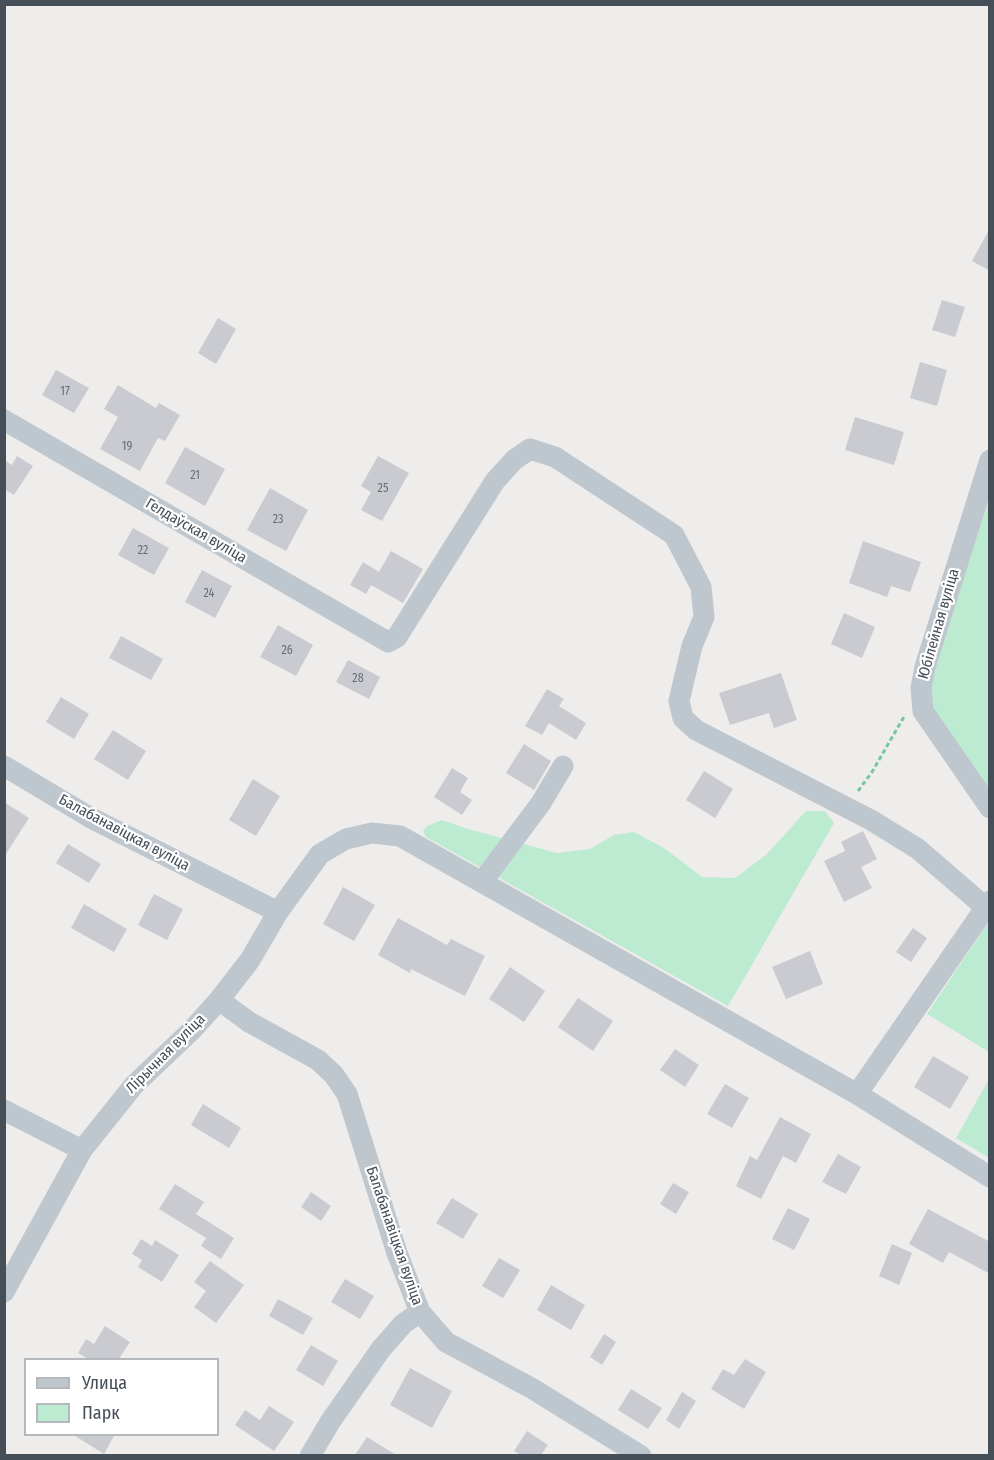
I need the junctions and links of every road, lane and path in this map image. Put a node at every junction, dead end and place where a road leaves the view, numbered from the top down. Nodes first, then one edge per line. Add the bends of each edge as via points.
1 (4, 420) edge
2 (990, 460) edge
3 (921, 688) junction
4 (4, 766) edge
5 (563, 766) dead end
6 (846, 807) junction
7 (990, 808) edge
8 (482, 882) junction
9 (987, 904) edge
10 (278, 912) junction
11 (219, 1000) junction
12 (856, 1094) junction
13 (4, 1110) edge
14 (82, 1150) junction
15 (990, 1177) edge
16 (4, 1293) edge
17 (420, 1312) junction
18 (310, 1455) edge
19 (641, 1455) edge

1 - 6 street, Гелдаўская вуліца via 388,642 397,637 495,481 530,449 555,457 674,535 701,587 704,617 692,646 679,701 683,718 696,730
2 - 3 street, Юбілейная вуліца
3 - 6 path via 872,772
3 - 7 street, Юбілейная вуліца via 923,711
4 - 10 street, Балабанавіцкая вуліца via 91,818
5 - 8 street
6 - 9 street via 918,849
8 - 10 street, Лірычная вуліца via 400,836 372,832 346,839 320,854
8 - 12 street, Лірычная вуліца
9 - 12 street
10 - 11 street, Лірычная вуліца via 250,960
11 - 14 street, Лірычная вуліца via 134,1085
11 - 17 street, Балабанавіцкая вуліца via 249,1022 318,1060 347,1094 397,1253
12 - 15 street, Лірычная вуліца
13 - 14 street
14 - 16 street, Лірычная вуліца
17 - 18 street via 381,1349
17 - 19 street, Балабанавіцкая вуліца via 446,1342

